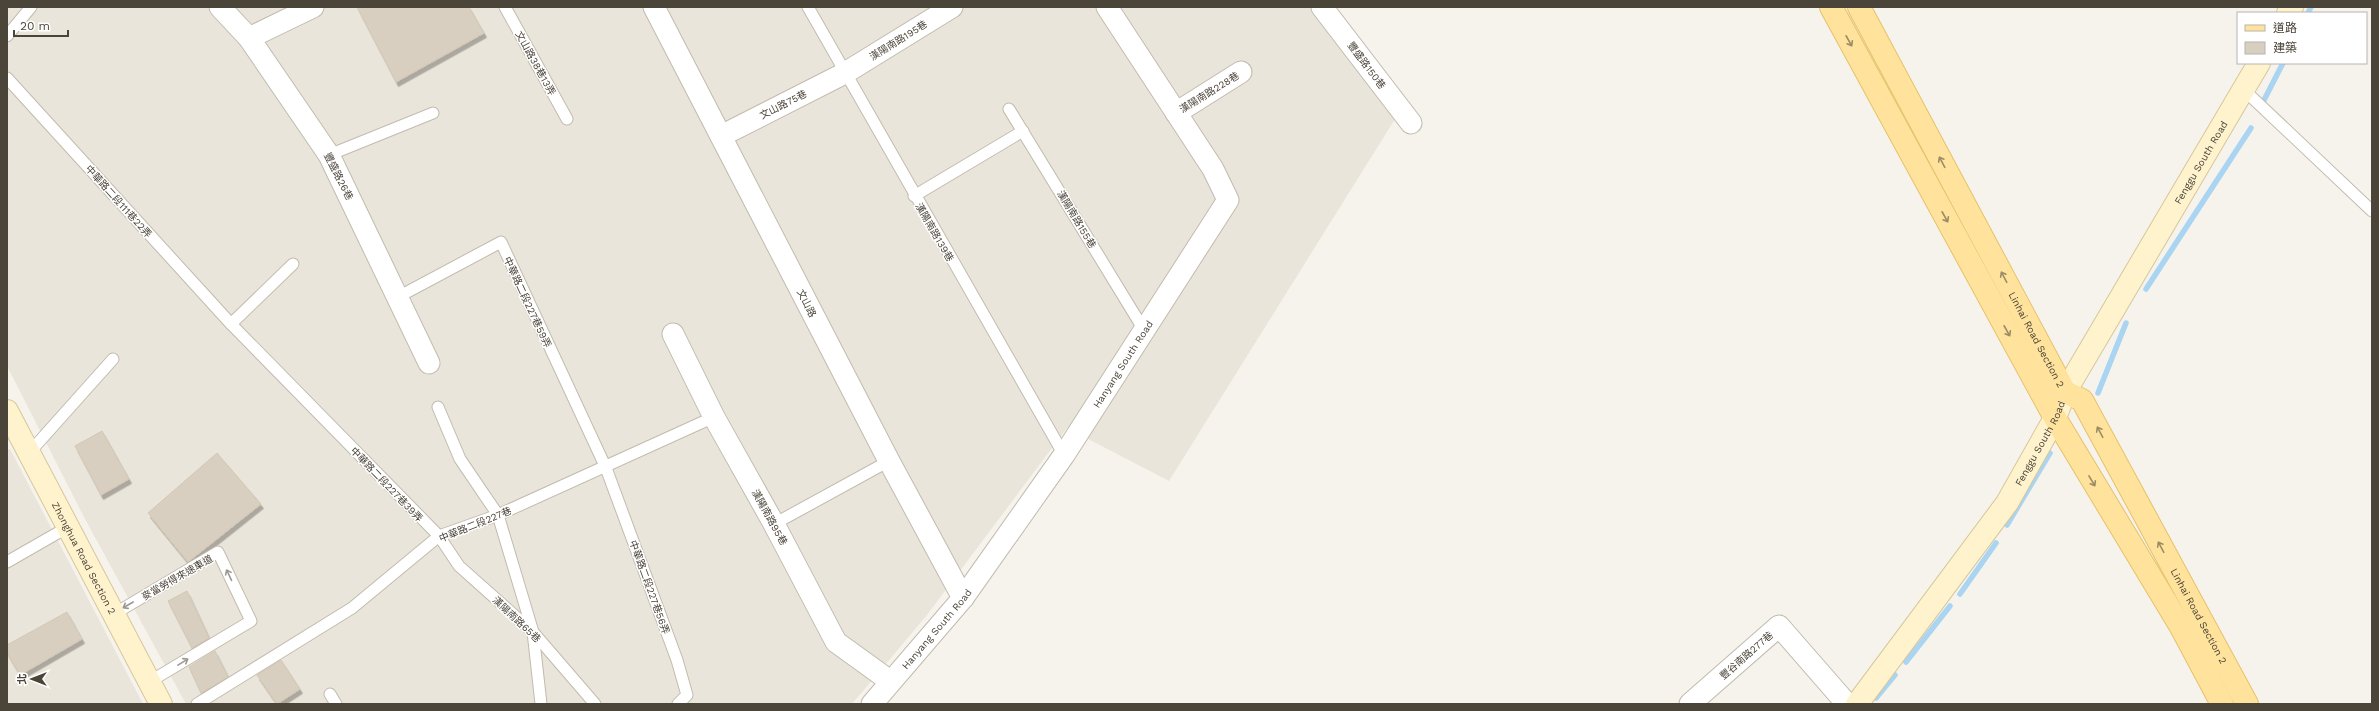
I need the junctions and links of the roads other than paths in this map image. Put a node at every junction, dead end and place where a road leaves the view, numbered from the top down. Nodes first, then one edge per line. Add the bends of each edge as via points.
1 (30, 7) edge
2 (220, 7) edge
3 (313, 7) edge
4 (505, 7) edge
5 (654, 7) edge
6 (808, 7) edge
7 (952, 7) edge
8 (1107, 7) edge
9 (1322, 7) edge
10 (1831, 7) edge
11 (1859, 7) edge
12 (7, 36) edge
13 (249, 38) junction
14 (2257, 64) edge
15 (1241, 72) dead end
16 (845, 73) junction
17 (7, 78) edge
18 (2243, 89) junction
19 (1009, 108) dead end
20 (433, 113) dead end
21 (1176, 113) junction
22 (567, 119) dead end
23 (1411, 123) dead end
24 (1023, 131) junction
25 (721, 136) junction
26 (329, 155) junction
27 (914, 196) junction
28 (2372, 211) edge
29 (293, 264) dead end
30 (398, 297) junction
31 (231, 324) junction
32 (1144, 330) junction
33 (673, 334) dead end
34 (113, 359) dead end
35 (429, 363) dead end
36 (2065, 392) junction
37 (438, 407) dead end
38 (7, 411) edge
39 (714, 417) junction
40 (2055, 418) junction
41 (335, 431) joint
42 (29, 452) junction
43 (1064, 455) junction
44 (889, 461) junction
45 (606, 468) junction
46 (498, 515) junction
47 (774, 524) junction
48 (68, 527) junction
49 (439, 536) junction
50 (7, 562) edge
51 (963, 598) junction
52 (114, 614) junction
53 (533, 632) junction
54 (890, 681) junction
55 (149, 682) junction
56 (330, 694) dead end
57 (161, 704) edge
58 (197, 704) edge
59 (336, 704) edge
60 (541, 704) edge
61 (595, 704) edge
62 (678, 704) edge
63 (872, 704) edge
64 (1690, 704) edge
65 (1847, 704) edge
66 (1856, 704) edge
67 (2222, 704) edge
68 (2247, 704) edge

1 - 12 lane
2 - 13 street, 豐盛路26巷
3 - 13 street
4 - 22 lane, 文山路38巷13弄
5 - 25 street, 文山路
6 - 16 lane, 漢陽南路139巷
7 - 16 street, 漢陽南路195巷
8 - 21 street, Hanyang South Road
9 - 23 street, 豐盛路150巷
10 -> 40 main road
36 -> 11 main road, Linhai Road Section 2
13 - 26 street, 豐盛路26巷
14 - 18 street, Fenggu South Road
15 - 21 street, 漢陽南路228巷
16 - 25 street, 文山路75巷
16 - 27 lane, 漢陽南路139巷
17 - 31 lane, 中華路二段111巷22弄
18 - 28 lane
18 - 36 street, Fenggu South Road
19 - 24 lane, 漢陽南路155巷
20 - 26 lane
21 - 32 street, Hanyang South Road via 1213,169 1228,200
24 - 27 lane
24 - 32 lane, 漢陽南路155巷
25 - 44 street, 文山路
26 - 30 street, 豐盛路26巷
27 - 43 lane, 漢陽南路139巷
29 - 31 lane
30 - 35 street, 豐盛路26巷
30 - 45 lane, 中華路二段227巷59弄 via 501,242
31 - 41 lane, 中華路二段111巷22弄
32 - 43 street, Hanyang South Road
33 - 39 street, 漢陽南路95巷
34 - 42 lane
36 - 40 street, Fenggu South Road
68 -> 36 main road, Linhai Road Section 2 via 2082,400
37 - 46 lane via 460,459
38 - 42 street, Zhonghua Road Section 2
39 - 45 lane, 中華路二段227巷
39 - 47 street, 漢陽南路95巷
40 - 66 street, Fenggu South Road via 2007,503
40 -> 67 main road via 2180,627
41 - 49 lane, 中華路二段227巷39弄
42 - 48 street, Zhonghua Road Section 2
43 - 51 street, Hanyang South Road
44 - 47 lane
44 - 51 street, 文山路
45 - 46 lane, 中華路二段227巷
45 - 62 lane, 中華路二段227巷56弄 via 677,660 687,696
46 - 49 lane, 中華路二段227巷
46 - 53 lane
47 - 54 street, 漢陽南路95巷 via 836,642
48 - 50 lane
48 - 52 street, Zhonghua Road Section 2
49 - 53 lane, 漢陽南路65巷 via 459,566
49 - 58 lane, 中華路二段227巷 via 352,608
51 - 54 street, Hanyang South Road
52 - 55 street, Zhonghua Road Section 2
55 -> 52 lane, 麥當勞得來速車道 via 251,621 218,552
53 - 60 lane
53 - 61 lane, 漢陽南路65巷
54 - 63 street, Hanyang South Road
55 - 57 street, Zhonghua Road Section 2
56 - 59 lane
64 - 65 street, 豐谷南路277巷 via 1779,626

